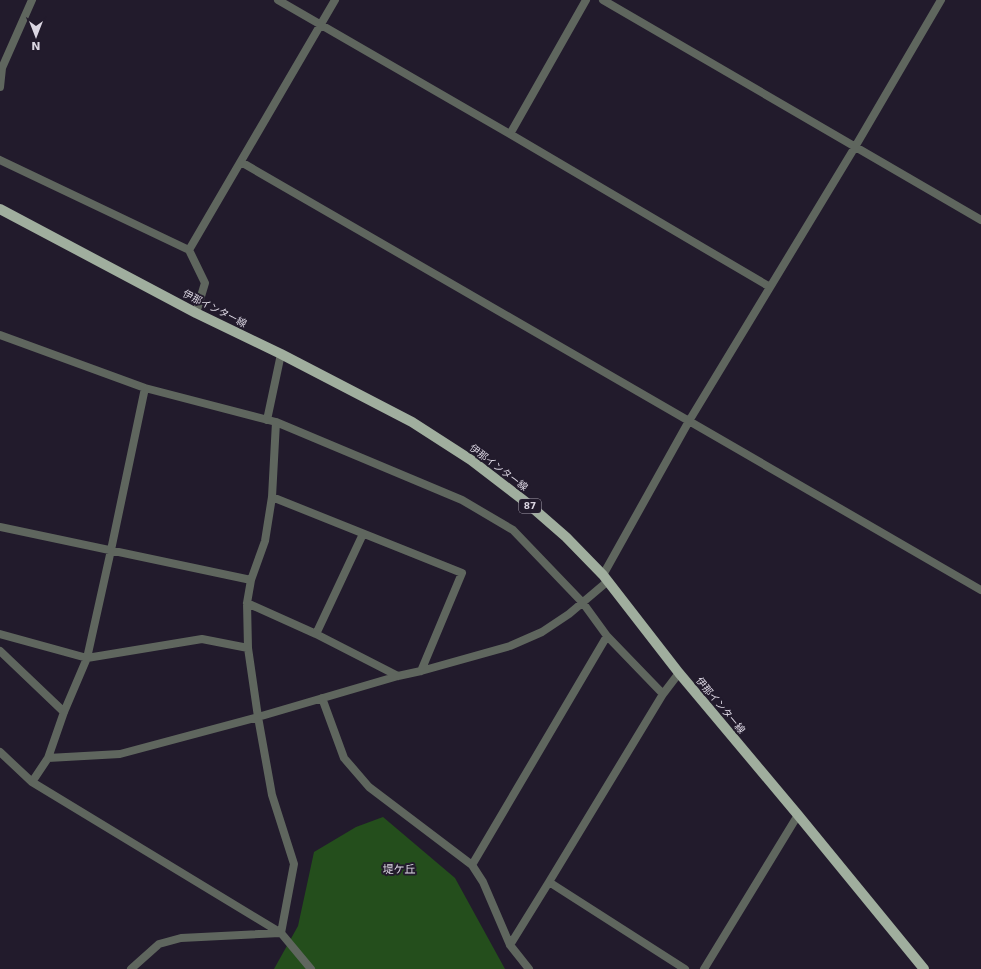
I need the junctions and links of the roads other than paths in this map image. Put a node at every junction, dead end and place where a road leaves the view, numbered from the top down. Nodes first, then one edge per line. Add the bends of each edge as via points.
1 (32, 0) edge
2 (278, 0) edge
3 (335, 0) edge
4 (586, 0) edge
5 (603, 0) edge
6 (941, 0) edge
7 (320, 25) junction
8 (0, 87) edge
9 (510, 134) junction
10 (855, 147) junction
11 (0, 160) edge
12 (242, 162) junction
13 (0, 209) edge
14 (981, 220) edge
15 (189, 250) junction
16 (770, 287) junction
17 (196, 312) junction
18 (0, 336) edge
19 (281, 354) junction
20 (145, 388) junction
21 (267, 420) junction
22 (689, 421) junction
23 (276, 422) junction
24 (272, 497) junction
25 (1, 529) edge
26 (363, 534) junction
27 (111, 550) junction
28 (605, 578) junction
29 (251, 580) junction
30 (981, 590) edge
31 (247, 603) junction
32 (583, 603) junction
33 (0, 634) edge
34 (316, 634) junction
35 (607, 636) junction
36 (248, 648) junction
37 (0, 651) edge
38 (87, 658) junction
39 (421, 671) junction
40 (679, 673) junction
41 (398, 676) junction
42 (663, 694) junction
43 (322, 698) junction
44 (64, 712) junction
45 (258, 718) junction
46 (0, 752) edge
47 (48, 758) junction
48 (32, 782) junction
49 (798, 815) junction
50 (472, 865) junction
51 (549, 882) junction
52 (281, 933) junction
53 (510, 945) junction
54 (131, 969) edge
55 (311, 969) edge
56 (529, 969) edge
57 (685, 969) edge
58 (704, 969) edge
59 (924, 969) edge

1 - 8 street via 2,68
2 - 7 street
3 - 7 street
4 - 9 street
5 - 10 street
6 - 10 street
7 - 9 street
7 - 12 street
9 - 16 street
10 - 14 street
10 - 16 street
11 - 15 street
12 - 15 street
12 - 22 street
13 - 17 main road, 伊那インター線 / 87
15 - 17 street via 205,283
16 - 22 street
17 - 19 main road, 伊那インター線 / 87
18 - 20 street
19 - 21 street
19 - 28 main road, 伊那インター線 / 87 via 412,422 471,460 566,537
20 - 21 street
20 - 27 street
21 - 23 street
22 - 28 street
22 - 30 street
23 - 24 street
23 - 32 street via 462,500 513,530
24 - 26 street
24 - 29 street via 265,541
25 - 27 street
26 - 34 street
26 - 39 street via 462,573
27 - 29 street
27 - 38 street
28 - 32 street
28 - 40 main road, 伊那インター線 / 87
29 - 31 street
31 - 34 street
31 - 36 street
32 - 35 street
32 - 39 street via 542,632 510,646
33 - 38 street
34 - 41 street
35 - 42 street
35 - 50 street
36 - 38 street via 202,639
36 - 45 street
37 - 44 street
38 - 44 street
39 - 41 street
40 - 42 street
40 - 49 main road, 伊那インター線 / 87
41 - 43 street
42 - 51 street
43 - 45 street
43 - 50 street via 344,758 369,786
44 - 47 street
45 - 47 street via 120,754
45 - 52 street via 272,795 294,864
46 - 48 street
47 - 48 street
48 - 52 street
49 - 58 street
49 - 59 main road, 伊那インター線 / 87
50 - 53 street via 483,882
51 - 53 street
51 - 57 street
52 - 54 street via 181,938 159,944
52 - 55 street
53 - 56 street

